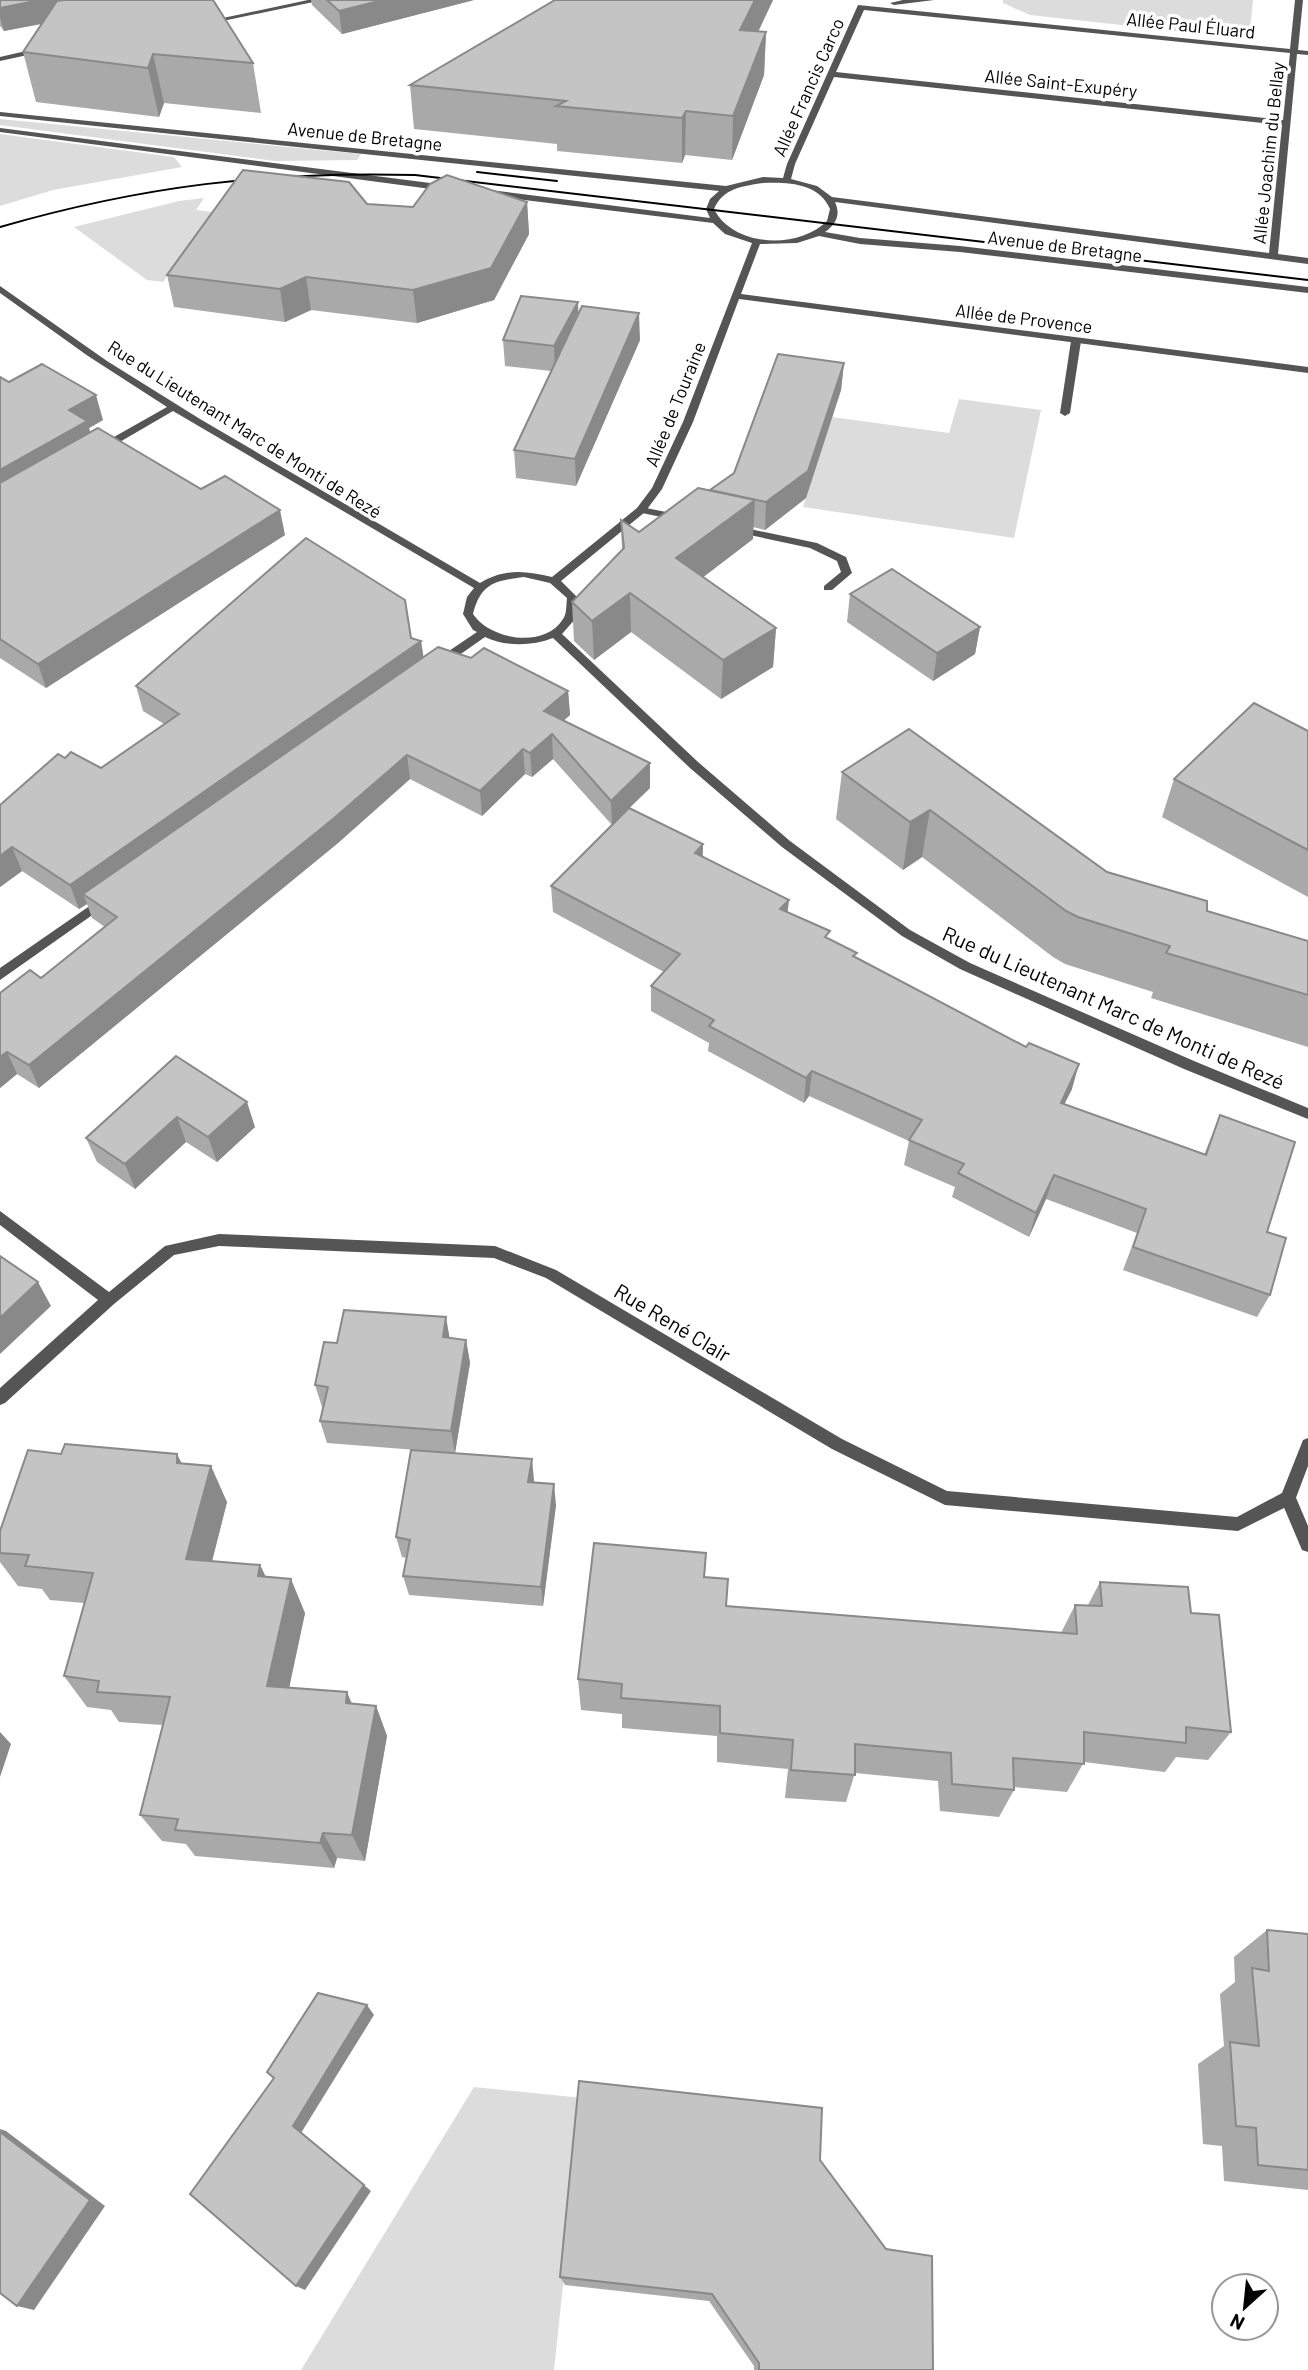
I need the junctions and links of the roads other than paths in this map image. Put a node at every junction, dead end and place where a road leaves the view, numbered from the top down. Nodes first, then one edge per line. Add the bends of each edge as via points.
1 (319, 0) edge
2 (930, 0) edge
3 (1299, 0) edge
4 (860, 3) edge
5 (192, 25) edge
6 (58, 46) edge
7 (1295, 51) junction
8 (1308, 53) edge
9 (0, 59) edge
10 (832, 74) junction
11 (0, 114) edge
12 (1287, 124) junction
13 (0, 130) edge
14 (786, 181) junction
15 (728, 189) junction
16 (463, 190) edge
17 (477, 191) edge
18 (829, 200) junction
19 (715, 221) junction
20 (819, 233) junction
21 (757, 241) junction
22 (1273, 257) junction
23 (1308, 261) edge
24 (0, 289) edge
25 (1308, 290) edge
26 (736, 296) junction
27 (1076, 341) junction
28 (1308, 370) edge
29 (174, 407) junction
30 (1065, 413) dead end
31 (93, 454) edge
32 (641, 510) junction
33 (694, 521) edge
34 (720, 526) edge
35 (554, 581) junction
36 (480, 587) junction
37 (828, 588) dead end
38 (483, 633) junction
39 (554, 634) junction
40 (435, 666) edge
41 (112, 896) edge
42 (0, 975) edge
43 (1308, 1114) edge
44 (0, 1217) edge
45 (109, 1300) junction
46 (0, 1398) edge
47 (1308, 1445) edge
48 (1288, 1499) junction
49 (1308, 1545) edge

1 - 5 street
2 - 4 street
3 - 7 street, Allée Joachim du Bellay
4 - 7 street, Allée Paul Éluard
4 - 10 street, Allée Francis Carco
6 - 9 street
7 - 8 street, Allée Paul Éluard
7 - 12 street, Allée Joachim du Bellay
10 - 12 street, Allée Saint-Exupéry
10 - 14 street, Allée Francis Carco
11 - 15 street, Avenue de Bretagne
12 - 22 street, Allée Joachim du Bellay
13 - 16 street, Avenue de Bretagne
14 - 15 street, Avenue de Bretagne via 747,182
14 - 18 street via 810,187
15 - 19 street via 711,204
17 - 19 street
18 - 20 street via 834,217
18 - 22 street, Avenue de Bretagne
19 - 21 street via 725,231
20 - 21 street via 790,242
20 - 25 street, Avenue de Bretagne via 860,242 960,249
21 - 26 street, Allée de Touraine
22 - 23 street, Avenue de Bretagne
24 - 29 street, Rue du Lieutenant Marc de Monti de Rezé
26 - 27 street, Allée de Provence
26 - 32 street, Allée de Touraine via 668,468
27 - 28 street, Allée de Provence
27 - 30 street
29 - 31 street
29 - 36 street, Rue du Lieutenant Marc de Monti de Rezé
32 - 33 street
32 - 35 street, Allée de Touraine
34 - 37 street via 813,545 842,559 847,573
35 - 36 street via 524,575 492,580
35 - 39 street via 572,597 574,607 572,617
36 - 38 street via 468,606 468,616
38 - 39 street via 510,642
38 - 40 street
39 - 43 street, Rue du Lieutenant Marc de Monti de Rezé via 786,844 906,933 965,966
41 - 42 street
44 - 45 street
45 - 46 street, Rue René Clair
45 - 48 street, Rue René Clair via 170,1251 219,1240 495,1252 551,1274 837,1444 945,1498 1238,1524
47 - 48 street
48 - 49 street

